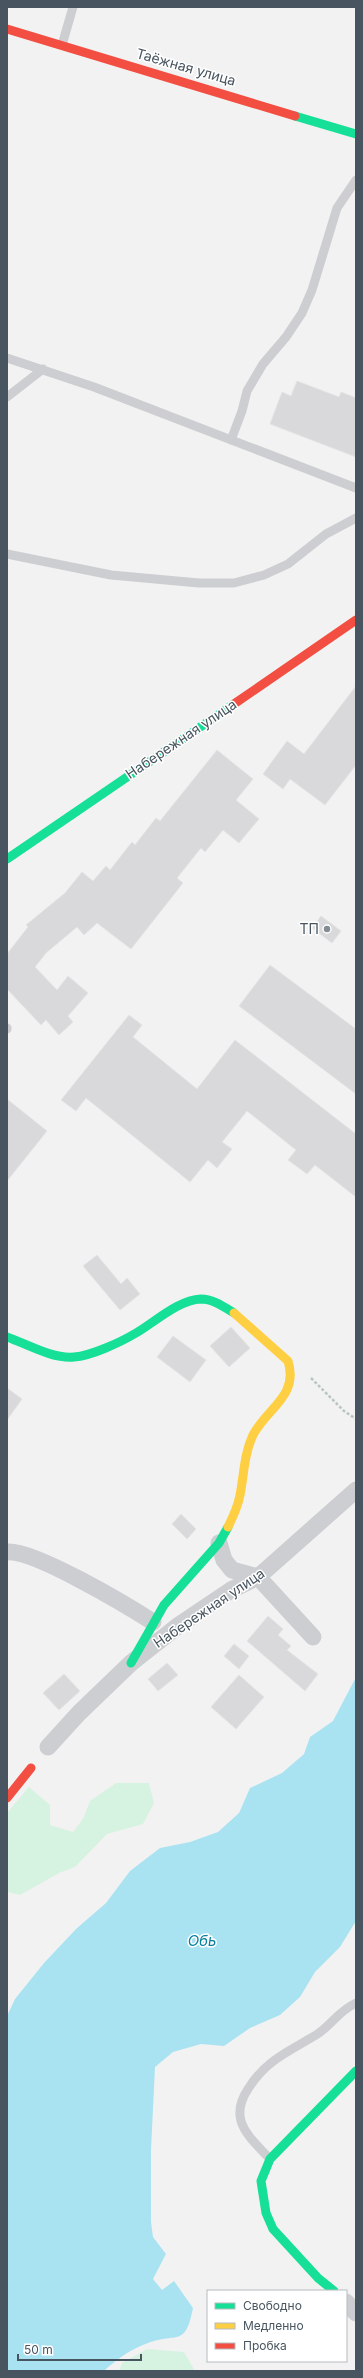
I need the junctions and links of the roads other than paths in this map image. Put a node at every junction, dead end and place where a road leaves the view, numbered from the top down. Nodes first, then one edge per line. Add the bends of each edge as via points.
1 (74, 7) edge
2 (7, 29) edge
3 (62, 45) junction
4 (356, 134) edge
5 (356, 180) edge
6 (7, 358) edge
7 (43, 369) junction
8 (7, 397) edge
9 (231, 440) junction
10 (356, 488) edge
11 (356, 518) edge
12 (7, 554) edge
13 (356, 620) edge
14 (7, 859) edge
15 (7, 1337) edge
16 (356, 1490) edge
17 (219, 1543) junction
18 (7, 1552) edge
19 (258, 1577) junction
20 (153, 1622) junction
21 (313, 1637) dead end
22 (131, 1663) junction
23 (48, 1747) dead end
24 (31, 1768) dead end
25 (7, 1798) edge
26 (356, 2003) edge
27 (356, 2071) edge
28 (270, 2159) junction
29 (333, 2290) edge
30 (347, 2303) edge
31 (356, 2313) edge

1 - 3 lane
2 - 3 street, Таёжная улица
3 - 4 street, Таёжная улица
5 - 9 lane via 337,208 312,290 302,313 286,337 262,364 247,391
6 - 7 lane
7 - 8 lane
7 - 9 lane
9 - 10 lane
11 - 12 lane via 326,534 288,564 264,575 234,583 199,583 111,574
13 - 14 street, Набережная улица
15 - 17 street via 53,1354 74,1357 106,1347 136,1333 171,1309 200,1299 213,1301 237,1314 288,1362 293,1370 291,1384 254,1432 246,1451 236,1511
16 - 19 street, Набережная улица
17 - 19 street via 224,1560 232,1570
17 - 20 street
18 - 20 street via 19,1552 53,1566
19 - 21 street
19 - 22 street, Набережная улица via 231,1590 179,1625
20 - 22 street
22 - 23 street, Набережная улица
24 - 25 street
26 - 28 lane via 339,2012 327,2028 317,2035 266,2065 244,2094 240,2107 241,2120 247,2133
27 - 28 street
28 - 29 street via 261,2181 266,2213 273,2229 318,2278
30 - 31 street

